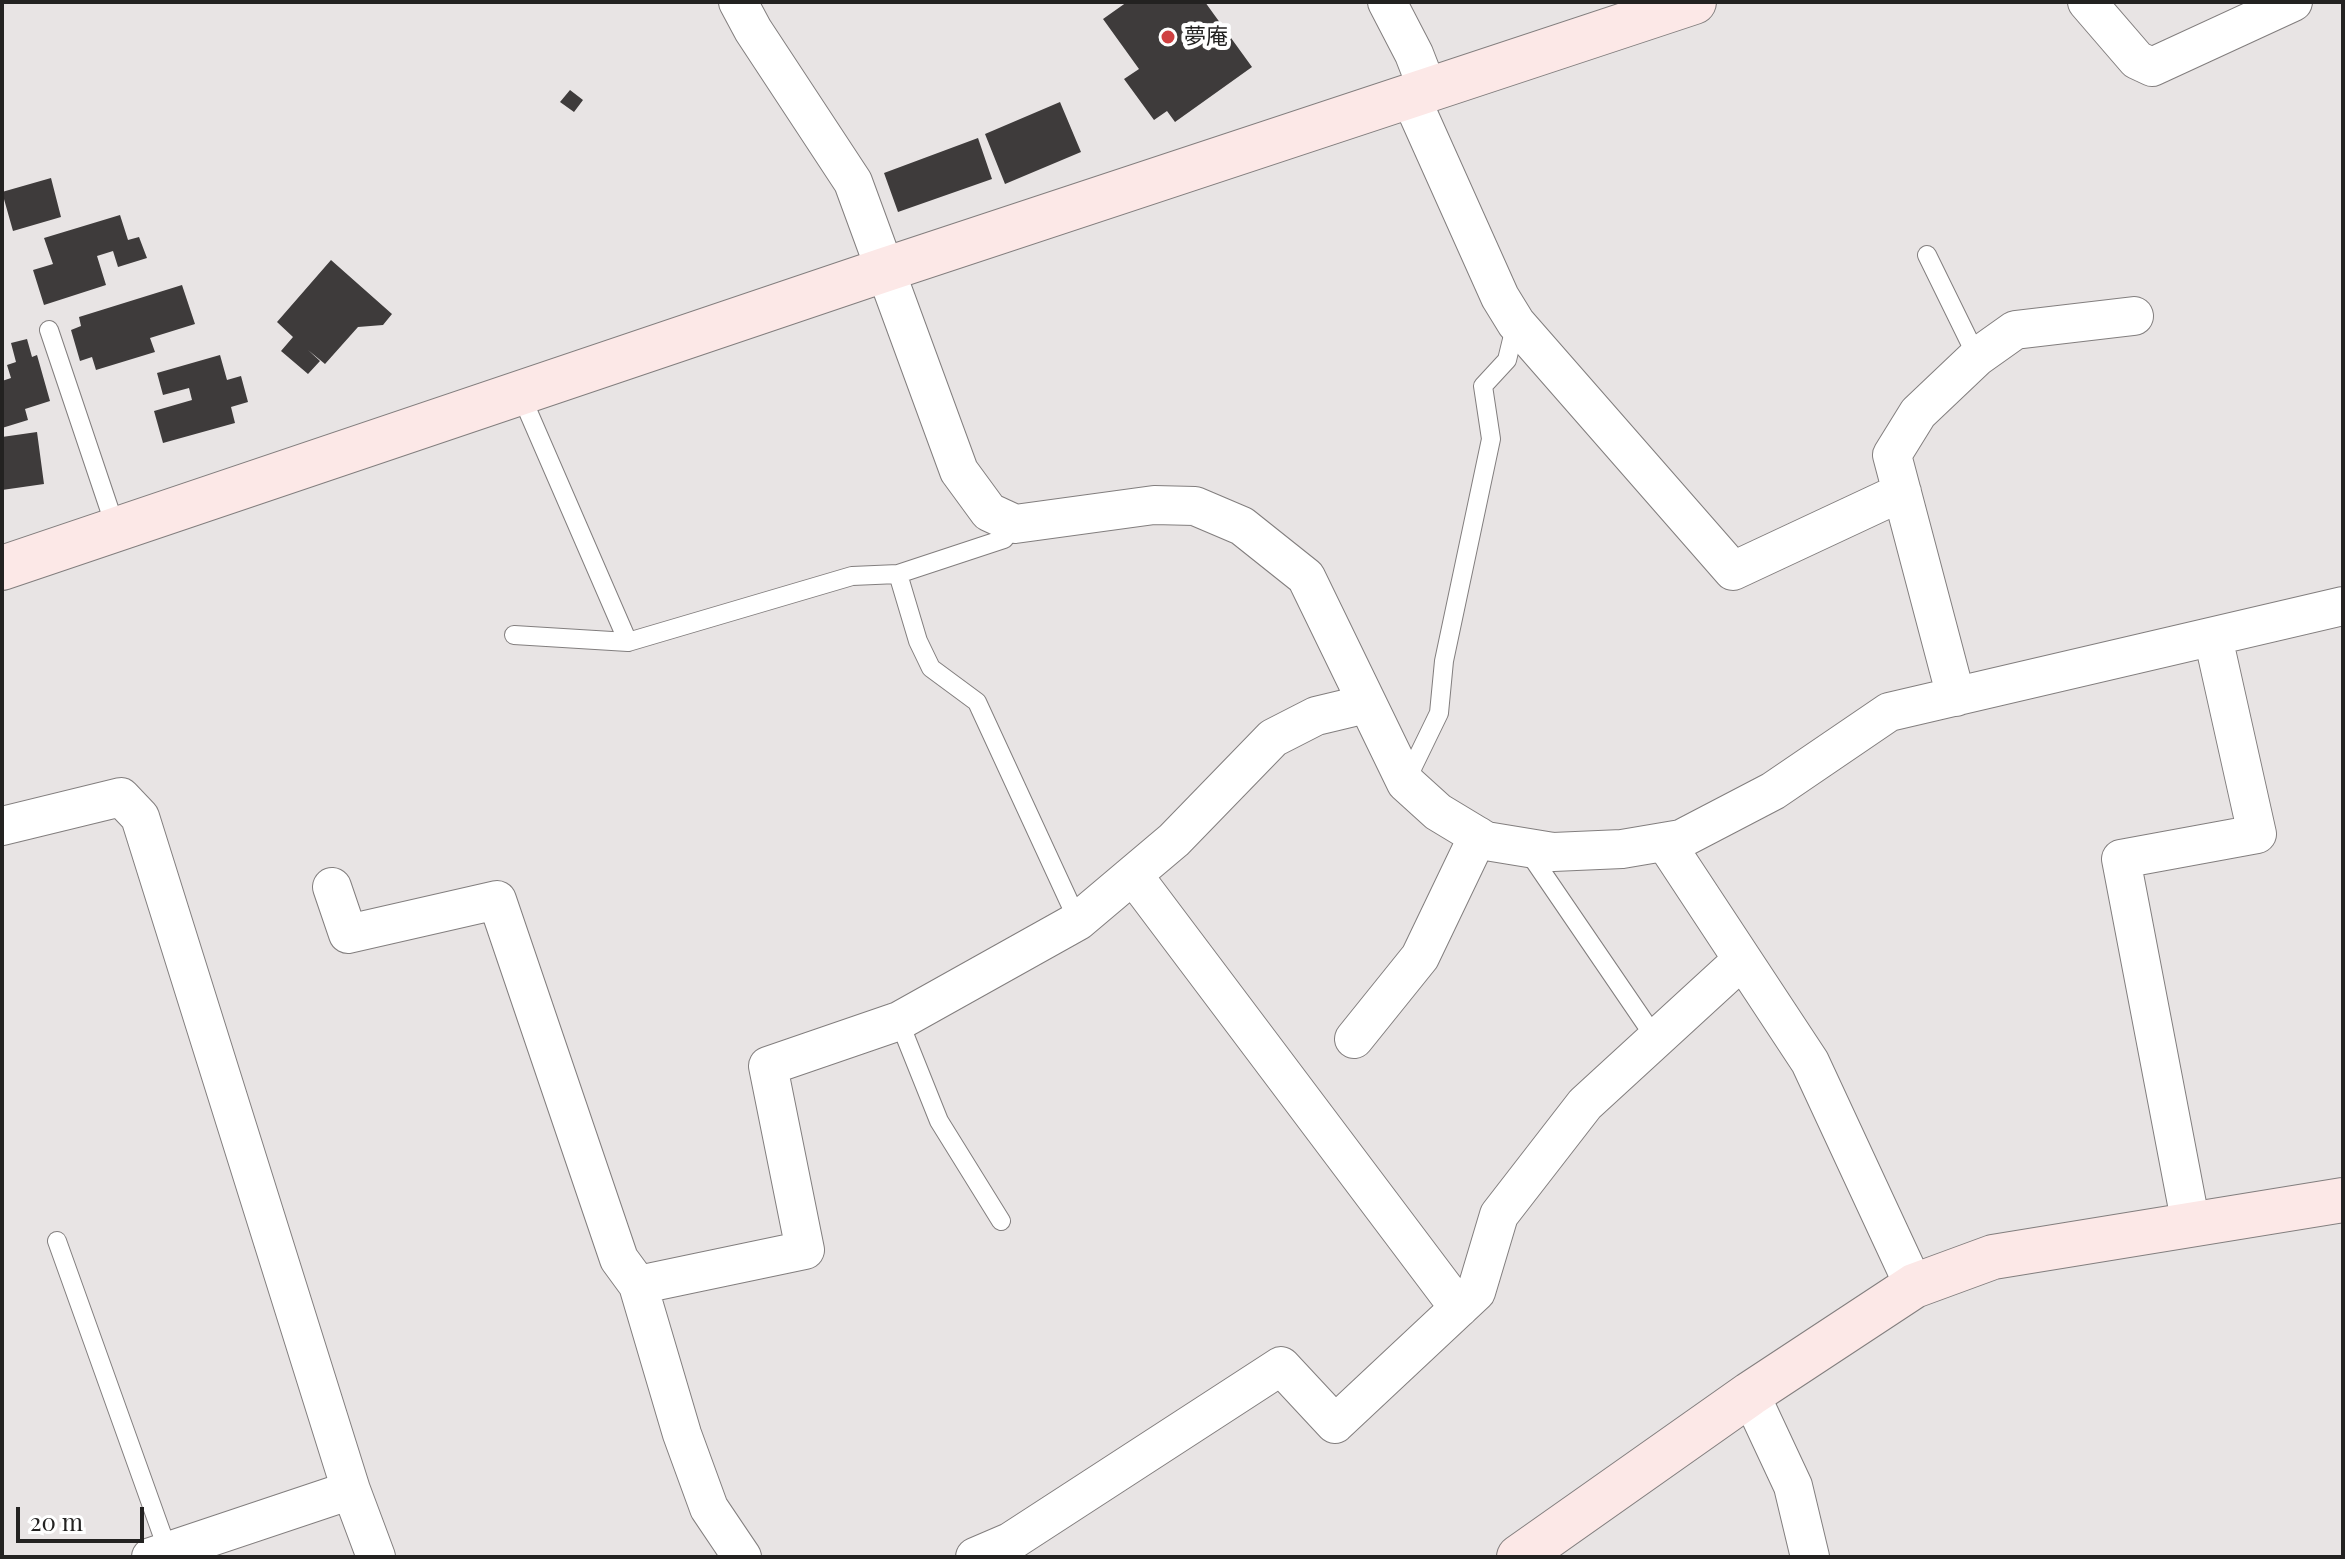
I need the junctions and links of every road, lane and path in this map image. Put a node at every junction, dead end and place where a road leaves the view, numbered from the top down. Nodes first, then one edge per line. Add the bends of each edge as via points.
1 (738, 2) edge
2 (1387, 2) edge
3 (1694, 2) edge
4 (2087, 2) edge
5 (2293, 2) edge
6 (1419, 93) junction
7 (1927, 255) dead end
8 (884, 270) junction
9 (2134, 316) dead end
10 (1516, 323) junction
11 (49, 330) dead end
12 (1977, 357) junction
13 (520, 393) junction
14 (1902, 492) junction
15 (1015, 524) junction
16 (116, 529) junction
17 (2, 568) edge
18 (898, 574) junction
19 (2343, 606) edge
20 (514, 635) dead end
21 (2213, 637) junction
22 (628, 642) junction
23 (1956, 697) junction
24 (1366, 704) junction
25 (1406, 783) junction
26 (2, 826) edge
27 (1478, 836) junction
28 (1665, 842) junction
29 (1525, 847) junction
30 (1133, 875) junction
31 (332, 887) dead end
32 (1078, 921) junction
33 (1742, 960) junction
34 (899, 1021) junction
35 (1354, 1039) dead end
36 (1656, 1039) junction
37 (2343, 1200) edge
38 (1001, 1221) dead end
39 (2191, 1225) junction
40 (57, 1241) dead end
41 (638, 1285) junction
42 (1914, 1286) junction
43 (1459, 1308) junction
44 (1750, 1394) junction
45 (351, 1490) junction
46 (160, 1554) edge
47 (376, 1557) edge
48 (742, 1557) edge
49 (975, 1557) edge
50 (1519, 1557) edge
51 (1810, 1557) edge

1 - 8 street via 853,182
2 - 6 street via 1414,54
3 - 6 street
4 - 5 street via 2137,60 2152,67
6 - 8 street
6 - 10 street via 1500,297
7 - 12 lane
8 - 13 street
8 - 15 street via 959,471 989,512
9 - 12 street via 2015,330
10 - 14 street via 1733,571
10 - 25 lane via 1507,360 1483,386 1491,439 1444,661 1439,713
11 - 16 lane
12 - 14 street via 1918,413 1892,455
13 - 16 street
13 - 22 lane
14 - 23 street
15 - 18 lane via 1004,539
15 - 24 street via 1154,505 1195,506 1242,526 1306,577
16 - 17 street
18 - 22 lane via 852,576
18 - 32 lane via 931,668 977,702
19 - 21 street
20 - 22 lane
21 - 23 street
21 - 39 street via 2257,834 2121,859
23 - 28 street via 1889,712 1773,791 1681,839
24 - 25 street
24 - 30 street via 1316,716 1273,738
25 - 27 street via 1438,812
26 - 45 street via 121,797 140,817
27 - 29 street
27 - 35 street via 1420,957
28 - 29 street via 1553,852
28 - 33 street
29 - 36 lane
30 - 32 street
30 - 43 street
31 - 41 street via 348,934 497,900 619,1259
32 - 34 street
33 - 36 street
33 - 42 street via 1810,1062
34 - 38 lane via 939,1121
34 - 41 street via 768,1066 805,1250
36 - 43 street via 1585,1104 1499,1215 1476,1292
37 - 39 street
39 - 42 street via 1993,1257
40 - 46 lane
41 - 48 street via 709,1508
42 - 44 street
43 - 49 street via 1335,1424 1281,1366 1010,1542
44 - 50 street
44 - 51 street via 1793,1486
45 - 46 street
45 - 47 street

